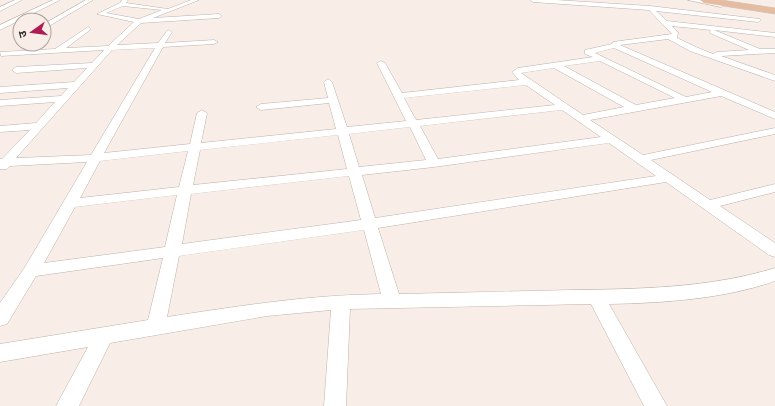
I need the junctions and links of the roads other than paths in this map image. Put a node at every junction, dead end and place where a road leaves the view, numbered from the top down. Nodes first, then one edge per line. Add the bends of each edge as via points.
1 (19, 0) edge
2 (57, 0) edge
3 (90, 0) edge
4 (154, 0) edge
5 (196, 0) edge
6 (533, 0) edge
7 (691, 0) edge
8 (704, 0) edge
9 (717, 0) edge
10 (123, 2) edge
11 (136, 6) junction
12 (650, 8) junction
13 (0, 9) edge
14 (168, 10) junction
15 (773, 11) edge
16 (220, 16) dead end
17 (140, 20) junction
18 (758, 20) junction
19 (52, 22) edge
20 (664, 22) junction
21 (698, 26) junction
22 (0, 28) edge
23 (88, 29) dead end
24 (750, 31) junction
25 (169, 32) dead end
26 (775, 34) edge
27 (670, 37) junction
28 (214, 42) dead end
29 (160, 45) junction
30 (615, 46) junction
31 (12, 47) edge
32 (110, 48) junction
33 (57, 51) junction
34 (775, 51) edge
35 (760, 52) junction
36 (1, 54) edge
37 (709, 54) junction
38 (599, 59) junction
39 (381, 63) dead end
40 (95, 65) junction
41 (555, 65) junction
42 (16, 70) dead end
43 (774, 77) edge
44 (328, 82) dead end
45 (528, 82) junction
46 (76, 85) junction
47 (0, 90) edge
48 (722, 93) junction
49 (399, 96) junction
50 (64, 99) junction
51 (683, 99) junction
52 (333, 100) junction
53 (0, 103) edge
54 (261, 107) dead end
55 (566, 107) junction
56 (633, 108) junction
57 (202, 113) dead end
58 (775, 116) edge
59 (581, 118) junction
60 (414, 125) junction
61 (39, 126) junction
62 (0, 129) edge
63 (775, 131) edge
64 (343, 132) junction
65 (612, 139) junction
66 (195, 148) junction
67 (96, 158) junction
68 (640, 159) junction
69 (434, 163) junction
70 (2, 165) edge
71 (354, 172) junction
72 (669, 178) junction
73 (775, 188) edge
74 (185, 190) junction
75 (70, 203) junction
76 (708, 205) junction
77 (370, 224) junction
78 (775, 251) edge
79 (172, 252) junction
80 (31, 271) junction
81 (775, 274) edge
82 (596, 297) junction
83 (392, 301) junction
84 (341, 302) junction
85 (0, 318) edge
86 (156, 327) junction
87 (104, 336) junction
88 (0, 352) edge
89 (67, 406) edge
90 (335, 406) edge
91 (656, 406) edge

1 - 13 street
2 - 22 street
3 - 19 street
4 - 11 street
5 - 14 street
6 - 12 street
7 - 15 street
8 - 15 main road
9 - 15 main road
10 - 11 street
10 - 17 street via 100,14
11 - 14 street
12 - 18 street
12 - 20 street
14 - 17 street
15 - 18 street
16 - 17 street
17 - 32 street
18 - 24 street via 748,25
20 - 21 street
20 - 27 street via 675,33 675,36
21 - 24 street
21 - 35 street
23 - 33 street
24 - 26 street
25 - 29 street
27 - 30 street via 620,43
27 - 37 street
28 - 29 street
29 - 32 street
29 - 67 street
30 - 38 street via 588,52
30 - 48 street
31 - 36 street
32 - 33 street
32 - 40 street
33 - 36 street
34 - 35 street
35 - 37 street
37 - 43 street
38 - 41 street
38 - 51 street
39 - 49 street
40 - 42 street
40 - 46 street
41 - 45 street via 516,72
41 - 56 street
44 - 52 street
45 - 49 street
45 - 55 street
46 - 47 street
46 - 50 street
48 - 51 street
48 - 58 street
49 - 60 street
50 - 53 street
50 - 61 street
51 - 56 street
52 - 54 street
52 - 64 street
55 - 59 street
55 - 60 street
56 - 59 street
57 - 66 street
59 - 65 street
60 - 64 street
60 - 69 street
61 - 62 street
61 - 70 street
63 - 68 street
64 - 66 street
64 - 71 street
65 - 68 street
65 - 69 street
66 - 67 street
66 - 74 street
67 - 70 street
67 - 75 street
68 - 72 street
69 - 71 street
71 - 74 street
71 - 77 street
72 - 76 street
72 - 77 street
73 - 76 street
74 - 75 street
74 - 79 street
75 - 80 street
76 - 78 street
77 - 79 street
77 - 83 street
79 - 80 street
79 - 86 street
80 - 85 street
81 - 82 street via 720,288 640,296
82 - 83 street
82 - 91 street
83 - 84 street
84 - 86 street via 267,309
84 - 90 street
86 - 87 street
87 - 88 street
87 - 89 street

